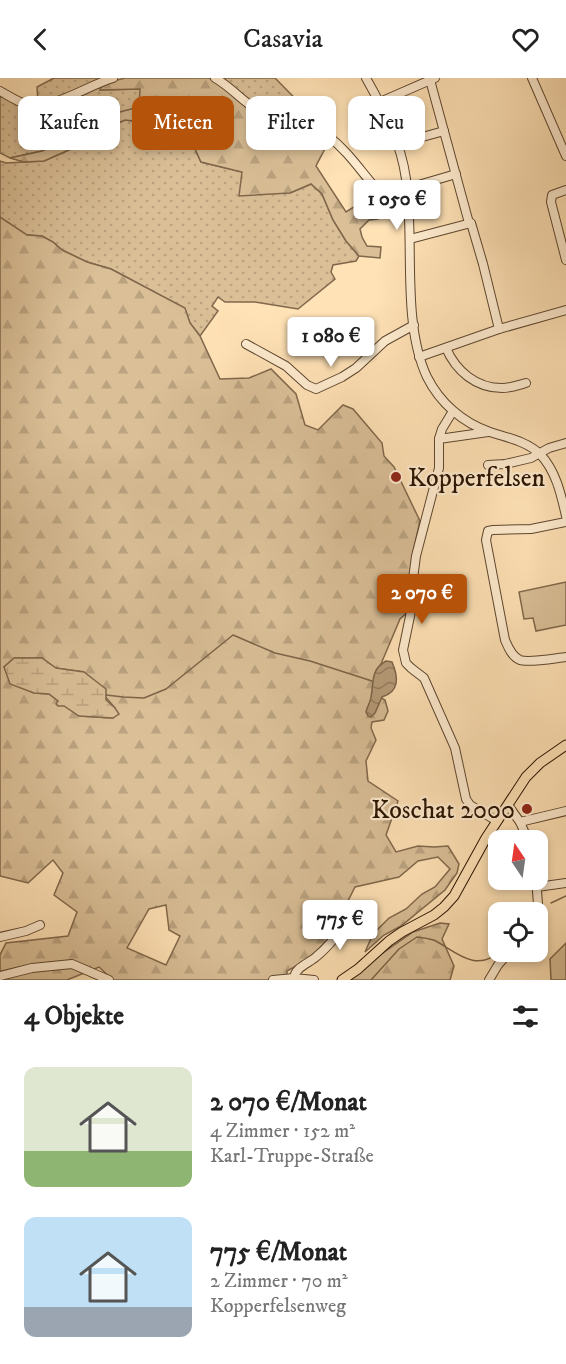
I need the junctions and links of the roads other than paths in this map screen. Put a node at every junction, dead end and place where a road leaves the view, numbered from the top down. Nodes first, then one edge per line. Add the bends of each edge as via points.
1 (113, 78) edge
2 (215, 78) edge
3 (366, 78) edge
4 (532, 78) edge
5 (433, 79) edge
6 (0, 91) edge
7 (376, 96) edge
8 (394, 96) edge
9 (444, 131) junction
10 (425, 136) edge
11 (399, 150) edge
12 (566, 156) edge
13 (456, 174) junction
14 (415, 186) dead end
15 (566, 190) edge
16 (409, 206) junction
17 (469, 223) junction
18 (410, 239) junction
19 (566, 260) edge
20 (566, 310) edge
21 (414, 325) junction
22 (499, 329) junction
23 (246, 344) dead end
24 (446, 348) junction
25 (419, 357) junction
26 (526, 383) dead end
27 (453, 411) junction
28 (489, 432) junction
29 (438, 439) junction
30 (566, 443) edge
31 (539, 454) junction
32 (488, 465) dead end
33 (564, 501) edge
34 (566, 516) edge
35 (566, 522) edge
36 (566, 657) edge
37 (566, 745) edge
38 (508, 805) junction
39 (566, 812) edge
40 (497, 821) junction
41 (520, 822) junction
42 (524, 830) edge
43 (548, 883) edge
44 (566, 883) edge
45 (350, 922) dead end
46 (40, 926) dead end
47 (0, 937) edge
48 (500, 962) edge
49 (0, 976) edge
50 (294, 978) junction
51 (109, 980) edge
52 (273, 980) edge
53 (314, 980) edge
54 (342, 980) edge
55 (489, 980) edge

1 - 6 street via 47,104 22,103
2 - 16 street via 263,113 317,128 348,154 387,200
3 - 7 street
4 - 12 street
5 - 8 street
5 - 9 street
9 - 10 street
9 - 13 street
11 - 16 street
13 - 14 street
13 - 17 street
15 - 19 street via 552,195 550,201
16 - 18 street
17 - 18 street
17 - 22 street
18 - 21 street
20 - 22 street
21 - 23 street via 385,341 356,368 319,389
21 - 25 street
22 - 24 street
24 - 25 street
24 - 26 street via 470,379 503,388
25 - 27 street via 433,388
27 - 28 street
27 - 29 street
28 - 29 street
28 - 31 street via 519,441
29 - 40 street via 439,468 416,556 414,597 403,650 406,663 424,678 455,748 466,799 470,806
30 - 31 street
31 - 32 street
31 - 33 street via 552,471
33 - 34 street
35 - 36 street via 488,531 486,540 506,640 512,652 527,661
37 - 38 main road via 532,770
38 - 40 main road
38 - 41 street
39 - 41 street
40 - 54 main road via 444,907 389,941
41 - 42 street
43 - 44 street
45 - 50 street via 325,950 297,970
46 - 47 street
48 - 55 street
49 - 51 street via 72,964
50 - 52 street
50 - 53 street

